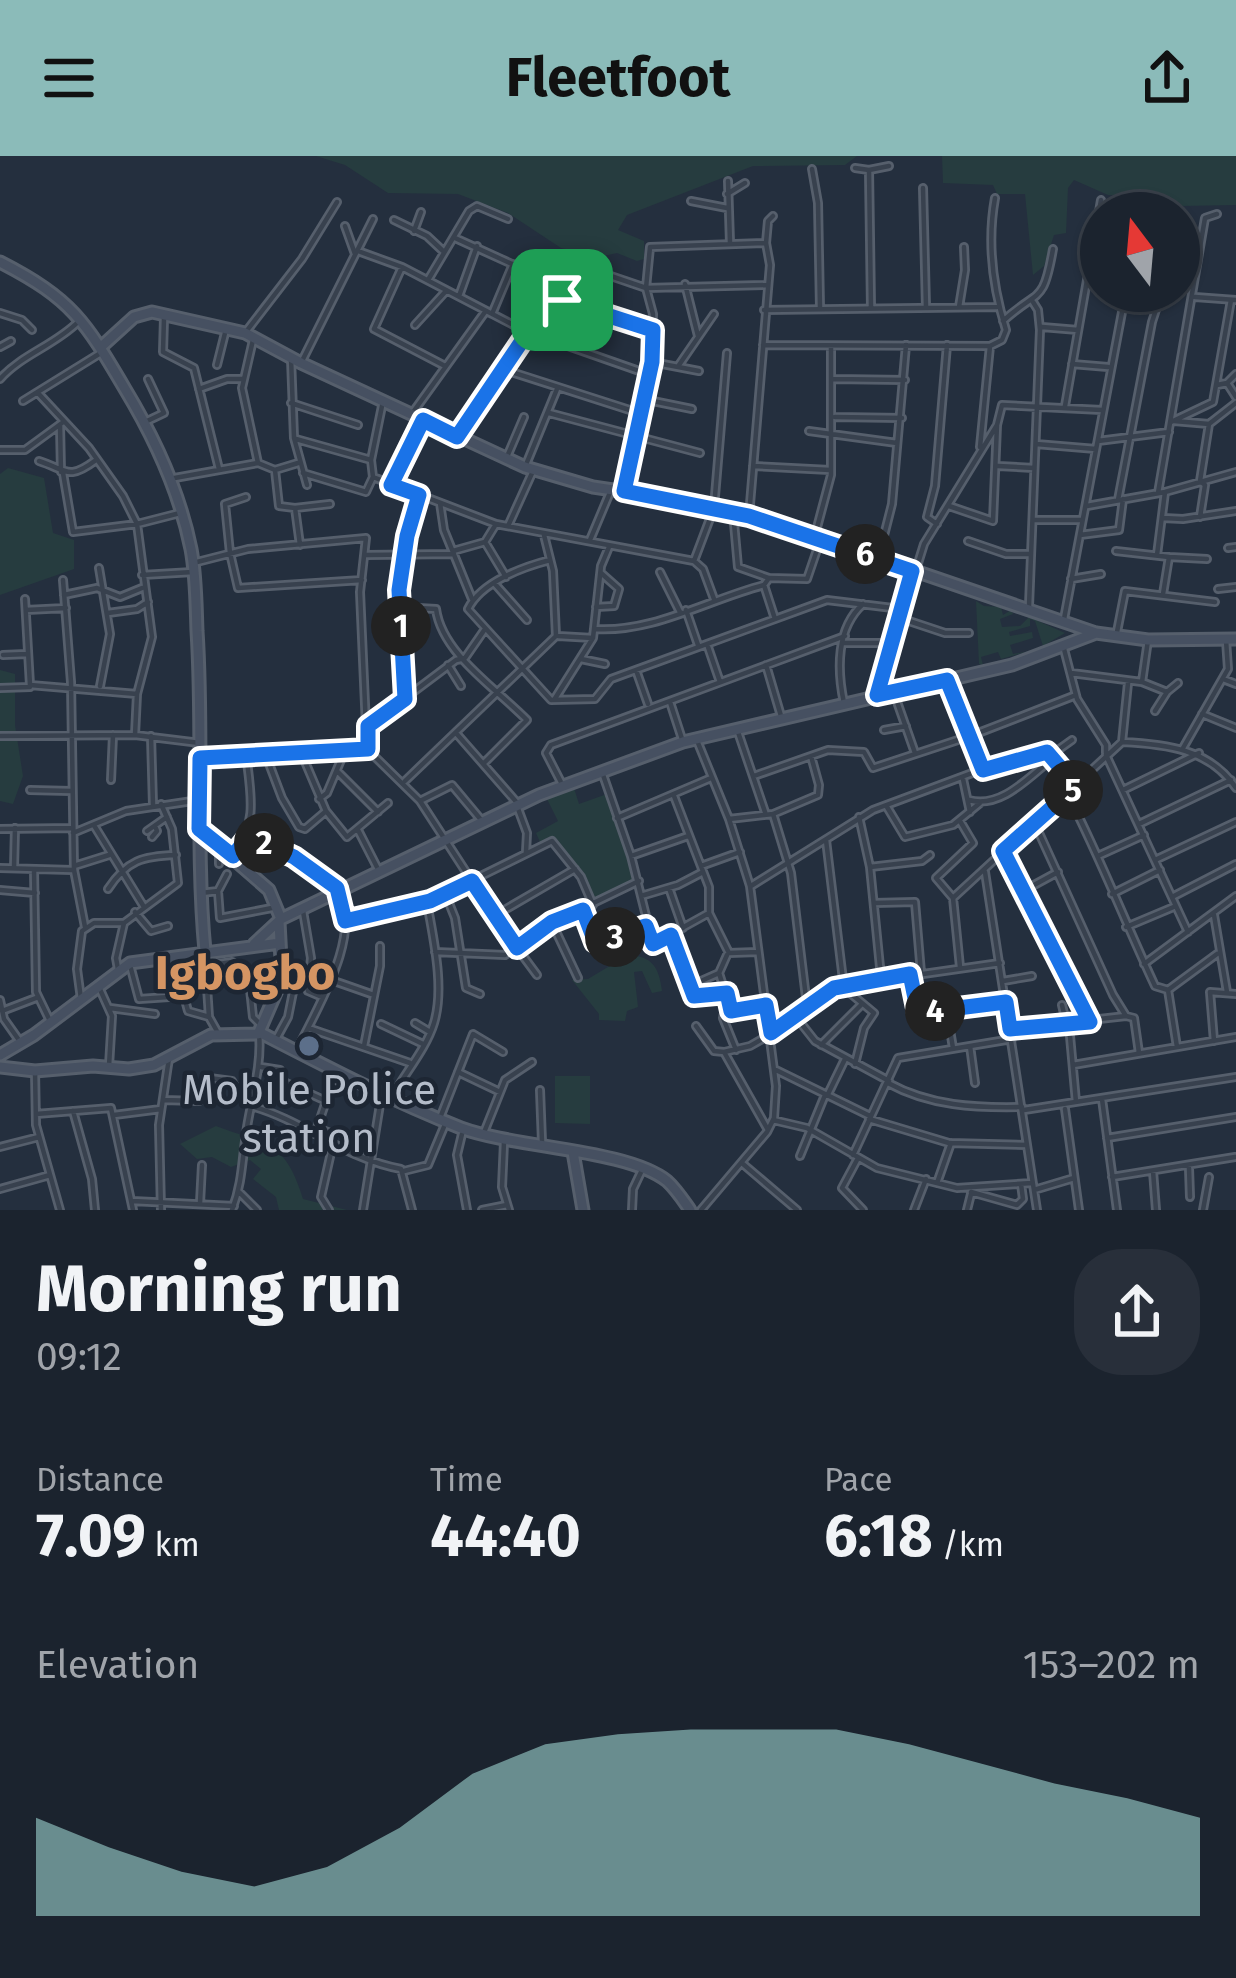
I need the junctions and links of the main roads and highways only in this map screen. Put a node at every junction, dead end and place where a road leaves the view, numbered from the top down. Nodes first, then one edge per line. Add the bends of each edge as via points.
1 (0, 262) edge
2 (103, 349) junction
3 (1096, 633) junction
4 (1231, 640) edge
5 (199, 829) junction
6 (279, 914) junction
7 (280, 943) junction
8 (250, 945) junction
9 (205, 951) junction
10 (260, 1030) junction
11 (0, 1055) edge
12 (0, 1067) edge
13 (573, 1152) junction
14 (583, 1210) edge
15 (690, 1210) edge

1 - 2 main road via 53,291
2 - 3 main road via 138,315 226,329 530,468 749,516
2 - 5 main road via 145,422 193,567
3 - 4 main road
3 - 6 main road via 1033,660 683,742 562,786 303,911
5 - 6 main road via 269,890
5 - 9 main road
6 - 7 main road
6 - 8 main road
7 - 8 main road
7 - 10 main road via 280,983
8 - 9 main road
9 - 11 main road via 118,969
10 - 12 main road via 219,1034 129,1069
10 - 13 main road via 443,1120 504,1142
13 - 14 main road
13 - 15 main road via 642,1169 669,1183

